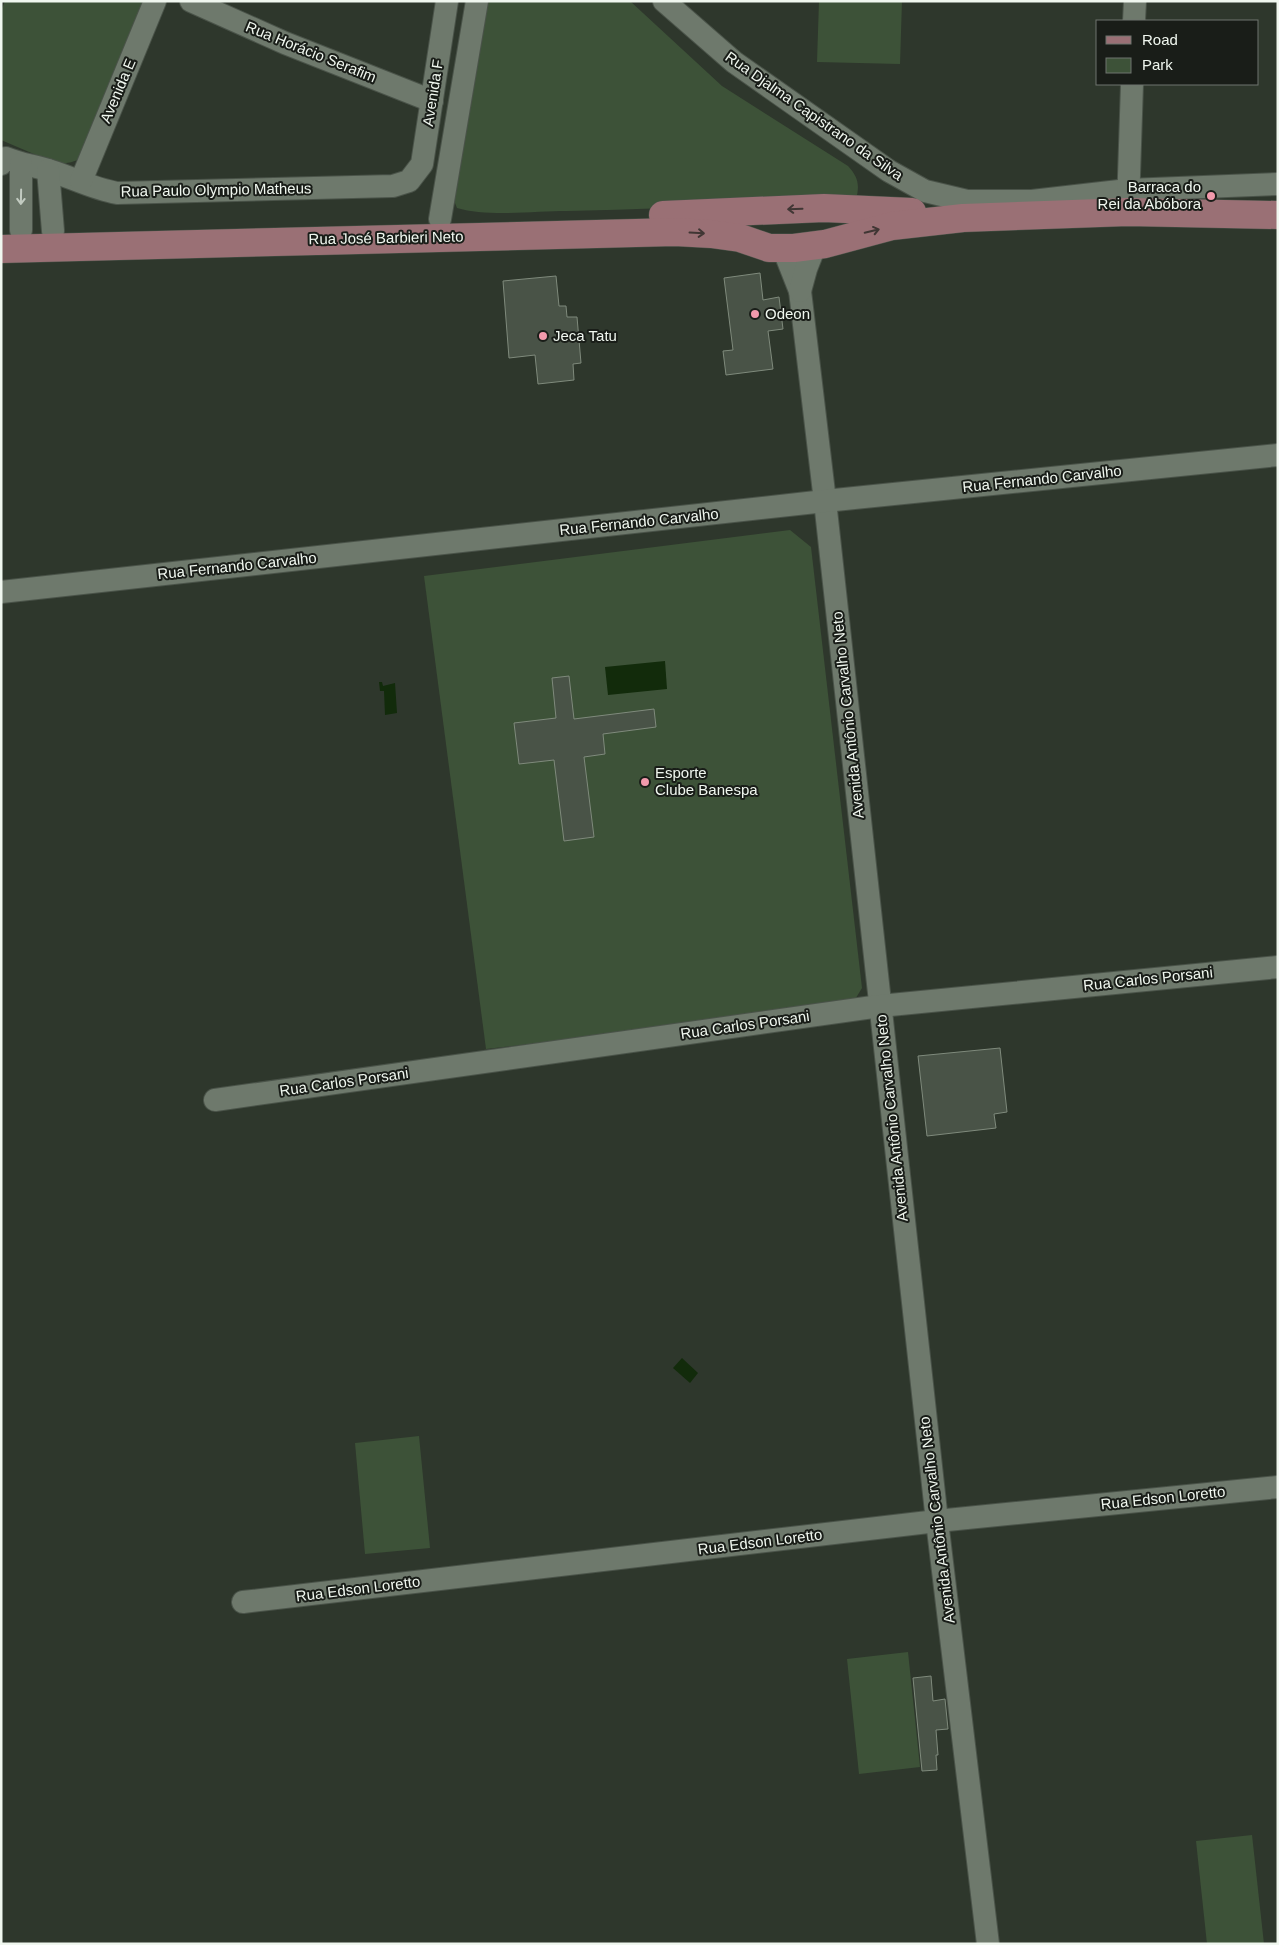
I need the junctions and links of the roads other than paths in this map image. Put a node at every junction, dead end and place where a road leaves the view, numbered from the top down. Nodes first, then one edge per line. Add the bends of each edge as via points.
1 (155, 1) edge
2 (191, 1) edge
3 (447, 1) edge
4 (477, 1) edge
5 (664, 1) edge
6 (1135, 1) edge
7 (1134, 20) edge
8 (1132, 85) edge
9 (432, 101) junction
10 (7, 160) edge
11 (48, 170) junction
12 (80, 181) junction
13 (409, 181) joint
14 (1278, 184) edge
15 (1128, 201) junction
16 (824, 208) junction
17 (767, 210) junction
18 (1278, 214) edge
19 (963, 218) junction
20 (440, 219) junction
21 (11, 230) edge
22 (53, 231) junction
23 (820, 245) junction
24 (776, 248) junction
25 (1, 249) edge
26 (800, 291) junction
27 (1278, 455) edge
28 (825, 501) junction
29 (1, 592) edge
30 (1278, 967) edge
31 (880, 1006) junction
32 (215, 1100) dead end
33 (1278, 1487) edge
34 (936, 1521) junction
35 (243, 1602) dead end
36 (988, 1944) edge

1 - 12 street, Avenida E
2 - 9 street, Rua Horácio Serafim via 285,43
3 - 9 street, Avenida F
4 - 20 street
5 - 15 street, Rua Djalma Capistrano da Silva via 742,68 889,171 925,191 967,201
6 - 7 street
8 - 15 street
9 - 13 street, Avenida F via 422,164
10 - 11 street, Rua Paulo Olympio Matheus
10 -> 21 street
11 - 12 street, Rua Paulo Olympio Matheus
11 - 22 street
12 - 13 street, Rua Paulo Olympio Matheus via 117,192 393,186
14 - 15 street, Rua Djalma Capistrano da Silva
15 - 18 main road
15 - 19 main road
16 -> 17 main road, Rua José Barbieri Neto
16 - 19 main road via 942,213
16 - 23 main road via 826,224
17 - 20 main road, Rua José Barbieri Neto via 682,215
17 - 24 main road via 765,236
23 -> 19 main road via 892,226
20 - 22 main road, Rua José Barbieri Neto
21 - 22 main road, Rua José Barbieri Neto
23 - 24 main road
23 - 26 street via 806,269
25 -> 24 main road, Rua José Barbieri Neto via 674,232 740,238
24 - 26 street
26 - 28 street, Avenida Antônio Carvalho Neto
27 - 28 street, Rua Fernando Carvalho
28 - 29 street, Rua Fernando Carvalho
28 - 31 street, Avenida Antônio Carvalho Neto
30 - 31 street, Rua Carlos Porsani
31 - 32 street, Rua Carlos Porsani
31 - 34 street, Avenida Antônio Carvalho Neto
33 - 34 street, Rua Edson Loretto
34 - 35 street, Rua Edson Loretto
34 - 36 street, Avenida Antônio Carvalho Neto

